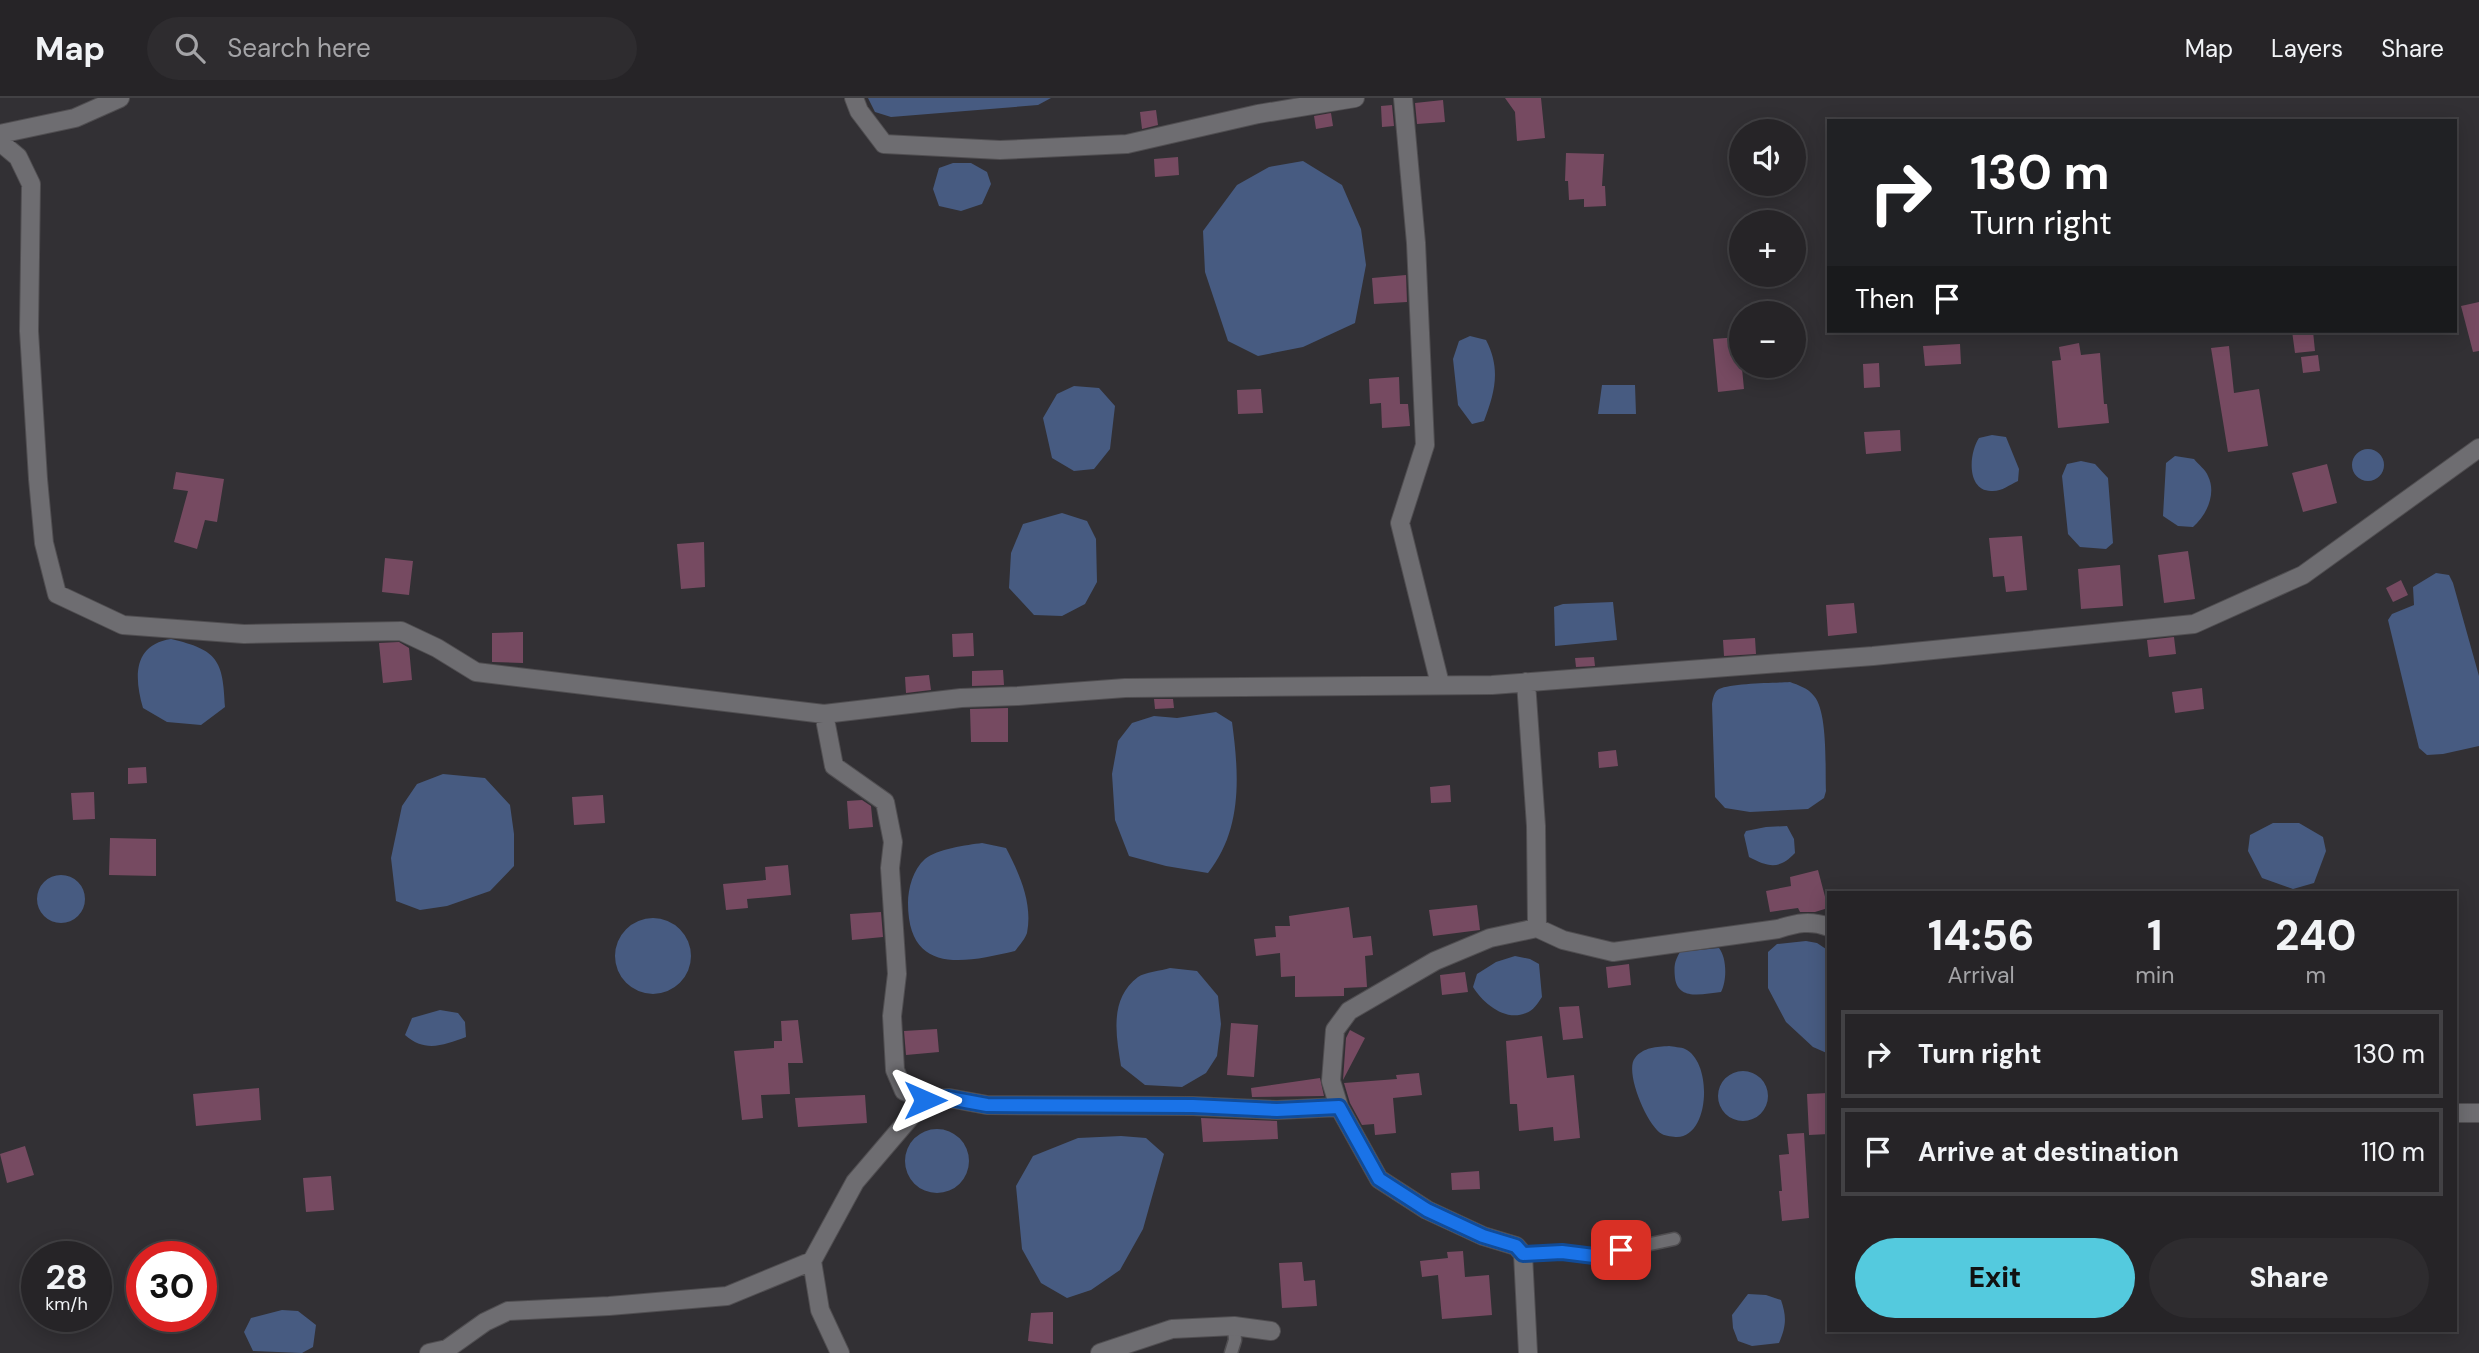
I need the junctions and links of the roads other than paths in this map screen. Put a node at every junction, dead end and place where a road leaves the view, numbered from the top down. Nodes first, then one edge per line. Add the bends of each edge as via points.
1 (120, 98) edge
2 (854, 98) edge
3 (1355, 98) edge
4 (1403, 98) edge
5 (0, 134) edge
6 (0, 142) edge
7 (2479, 448) edge
8 (1526, 682) junction
9 (1440, 684) junction
10 (824, 714) junction
11 (1827, 926) edge
12 (1537, 928) junction
13 (925, 1100) junction
14 (1339, 1107) junction
15 (2457, 1113) edge
16 (2479, 1113) edge
17 (1674, 1239) dead end
18 (1523, 1254) junction
19 (812, 1261) junction
20 (1234, 1326) junction
21 (1271, 1331) dead end
22 (429, 1353) edge
23 (839, 1353) edge
24 (1100, 1353) edge
25 (1231, 1353) edge
26 (1528, 1353) edge

1 - 5 street via 75,118
2 - 3 street via 884,144 1000,150 1128,144 1258,114
4 - 9 street via 1416,243 1424,446 1400,523
6 - 10 street via 18,157 31,184 29,331 37,479 44,543 57,594 122,625 244,634 401,631 475,672
7 - 8 street via 2303,575 2194,624 1873,656
8 - 9 street
8 - 12 street via 1536,826
9 - 10 street via 1125,688 961,698
10 - 13 street via 834,766 886,802 893,842 895,1070 904,1091
11 - 12 street via 1801,922 1613,952 1563,940
12 - 14 street via 1490,938 1436,961 1349,1011 1335,1030 1331,1052 1331,1081
13 - 14 street via 1277,1110
13 - 19 street via 855,1182
14 - 18 street via 1379,1179 1427,1210 1516,1246
15 - 16 street
17 - 18 lane via 1594,1256
18 - 26 street
19 - 22 street via 727,1296 508,1311 447,1349
19 - 23 street via 820,1310
20 - 21 street
20 - 24 street via 1172,1329
20 - 25 lane

